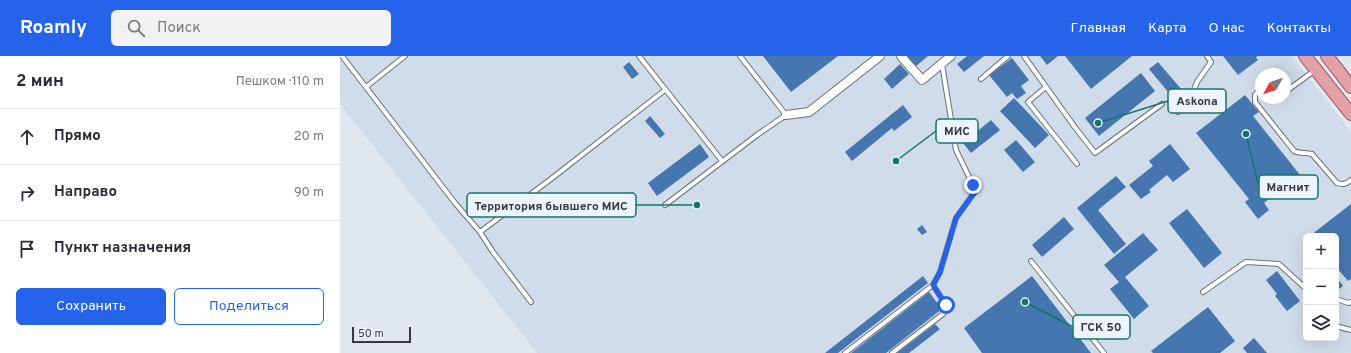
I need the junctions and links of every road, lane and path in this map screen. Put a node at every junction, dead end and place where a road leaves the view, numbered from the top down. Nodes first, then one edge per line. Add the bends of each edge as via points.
1 (342, 56) edge
2 (405, 56) edge
3 (639, 56) edge
4 (740, 56) edge
5 (880, 56) edge
6 (901, 56) edge
7 (951, 56) edge
8 (1008, 56) edge
9 (1024, 56) edge
10 (1207, 56) edge
11 (1305, 56) edge
12 (1327, 56) edge
13 (942, 64) junction
14 (1316, 70) junction
15 (981, 79) dead end
16 (1351, 86) edge
17 (366, 87) junction
18 (1046, 87) junction
19 (1291, 88) edge
20 (665, 90) junction
21 (1162, 104) dead end
22 (1257, 104) edge
23 (1178, 112) dead end
24 (1351, 114) edge
25 (786, 115) junction
26 (722, 161) junction
27 (1077, 164) dead end
28 (1351, 180) edge
29 (665, 205) dead end
30 (480, 232) junction
31 (1031, 261) dead end
32 (933, 285) junction
33 (1303, 286) edge
34 (1204, 292) dead end
35 (1339, 299) edge
36 (531, 302) dead end
37 (1351, 302) edge
38 (1339, 326) dead end
39 (1351, 330) edge
40 (845, 353) edge
41 (892, 353) edge
42 (1104, 353) edge

1 - 17 lane
2 - 17 lane
3 - 20 lane
4 - 25 lane
5 - 25 street via 809,112
6 - 13 street via 922,80
7 - 13 street
8 - 15 lane
9 - 18 lane
10 - 23 lane via 1212,62 1197,82 1188,104
11 - 14 main road
12 - 16 main road
13 - 32 lane via 956,150 973,185 974,193 956,218 940,272
14 - 19 lane
14 - 24 main road
17 - 30 lane
18 - 21 lane via 1095,153
18 - 27 lane via 1028,102
20 - 26 lane
20 - 30 lane
22 - 28 lane via 1294,151 1312,154 1337,183 1346,184
25 - 26 lane
26 - 29 lane
30 - 36 lane
31 - 42 lane
32 - 40 lane
32 - 41 lane via 946,305 943,314
33 - 34 lane via 1279,264 1246,262
35 - 37 lane
38 - 39 lane

